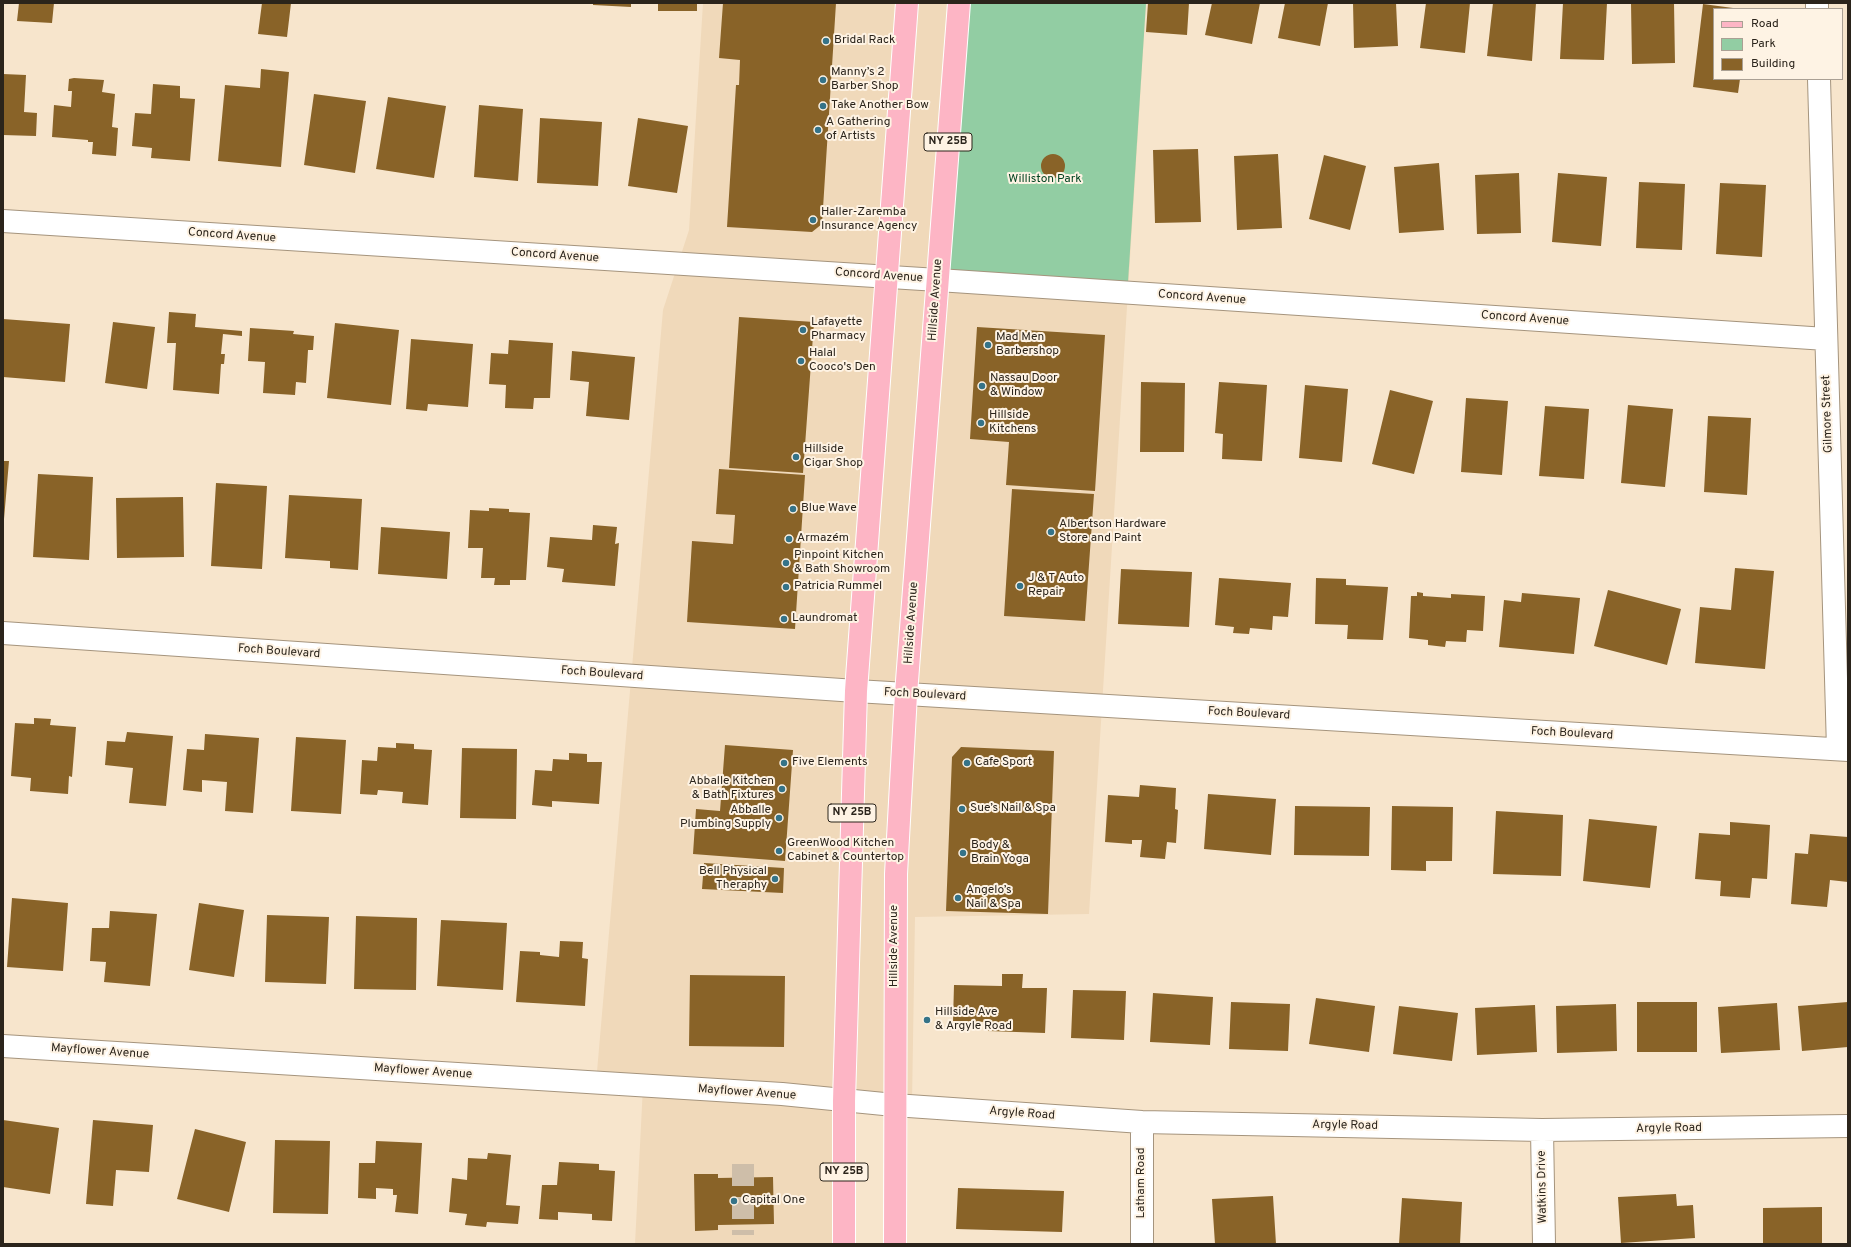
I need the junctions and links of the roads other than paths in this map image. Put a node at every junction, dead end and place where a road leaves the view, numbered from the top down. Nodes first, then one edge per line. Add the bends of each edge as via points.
1 (907, 3) edge
2 (959, 3) edge
3 (1819, 80) edge
4 (3, 222) edge
5 (886, 277) junction
6 (938, 280) junction
7 (1826, 339) junction
8 (3, 633) edge
9 (856, 691) junction
10 (906, 694) junction
11 (1843, 750) edge
12 (3, 1046) edge
13 (844, 1101) junction
14 (894, 1105) junction
15 (1142, 1122) junction
16 (1848, 1126) edge
17 (1542, 1130) junction
18 (844, 1244) edge
19 (895, 1244) edge
20 (1142, 1244) edge
21 (1544, 1244) edge

1 - 5 main road, NY 25B
2 - 6 main road, Hillside Avenue / NY 25B
3 - 7 street, Gilmore Street
4 - 5 street, Concord Avenue
5 - 6 street, Concord Avenue
5 - 9 main road, NY 25B
6 - 7 street, Concord Avenue
6 - 10 main road, Hillside Avenue / NY 25B
7 - 11 street, Gilmore Street
8 - 9 street, Foch Boulevard
9 - 10 street, Foch Boulevard
9 - 13 main road, NY 25B
10 - 11 street, Foch Boulevard
10 - 14 main road, Hillside Avenue / NY 25B via 896,874
12 - 13 street, Mayflower Avenue via 782,1094
13 - 14 street, Argyle Road
13 - 18 main road, NY 25B
14 - 15 street, Argyle Road
14 - 19 main road, Hillside Avenue / NY 25B
15 - 17 street, Argyle Road
15 - 20 street, Latham Road
16 - 17 street, Argyle Road
17 - 21 street, Watkins Drive

